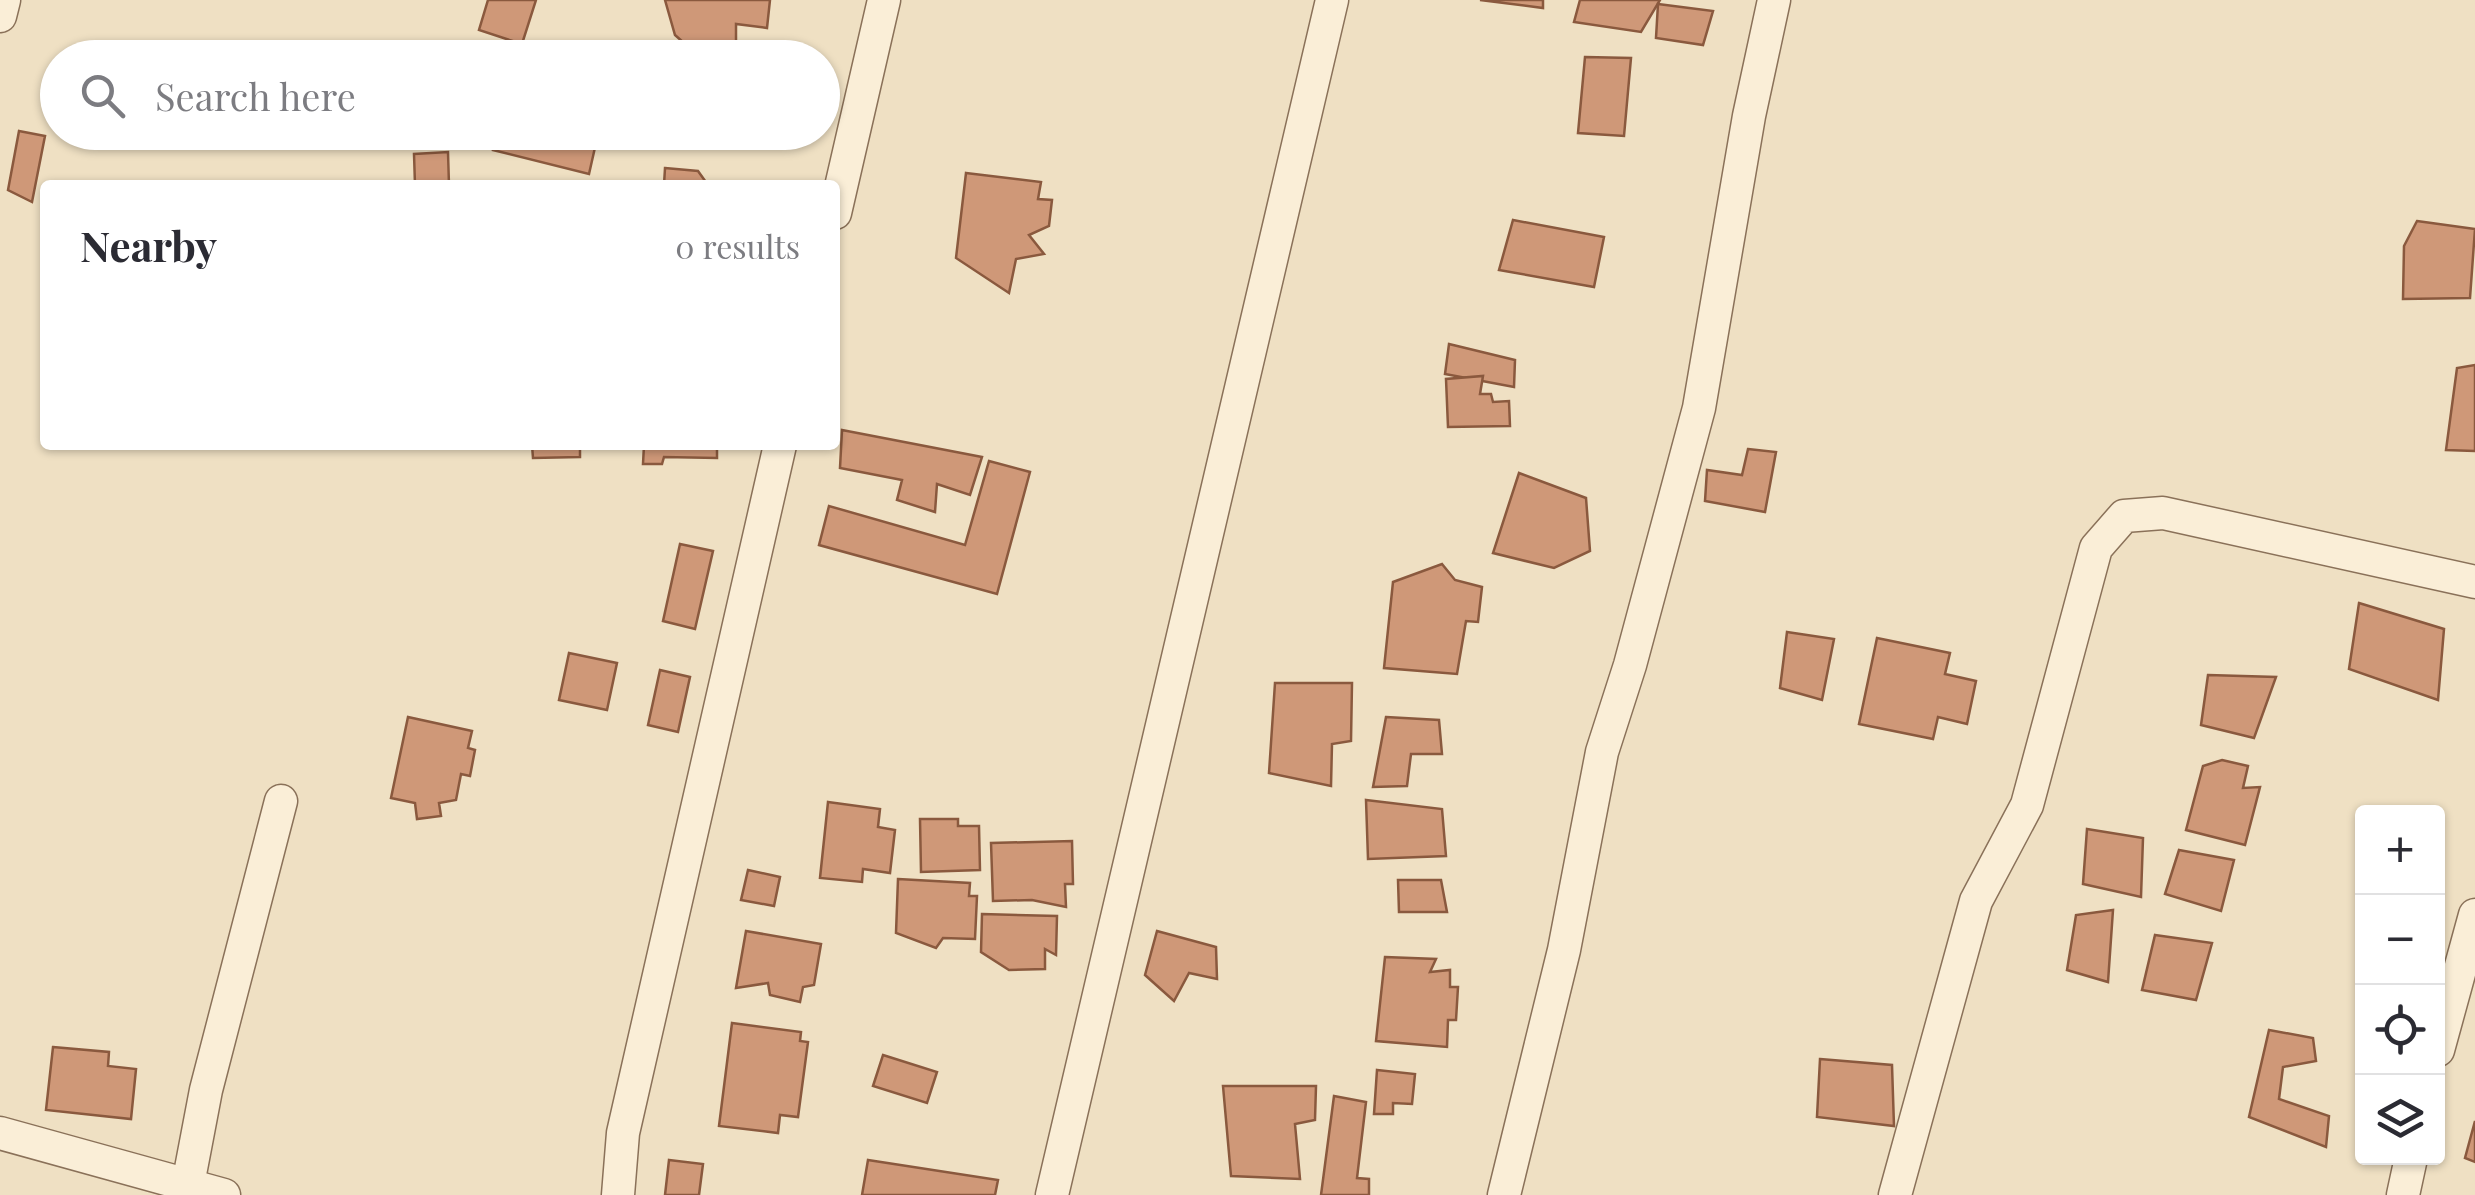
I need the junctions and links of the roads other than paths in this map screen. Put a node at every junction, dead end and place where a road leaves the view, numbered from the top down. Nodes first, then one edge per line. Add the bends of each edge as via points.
1 (4, 0) edge
2 (884, 0) edge
3 (1332, 0) edge
4 (1774, 0) edge
5 (0, 16) edge
6 (840, 191) edge
7 (779, 450) edge
8 (2475, 582) edge
9 (281, 801) dead end
10 (2475, 915) edge
11 (2445, 1024) edge
12 (0, 1133) edge
13 (2409, 1165) edge
14 (188, 1191) edge
15 (224, 1195) edge
16 (618, 1195) edge
17 (1052, 1195) edge
18 (1504, 1195) edge
19 (1894, 1195) edge
20 (2403, 1195) edge

1 - 5 street
2 - 6 street
3 - 17 street
4 - 18 street via 1699,408 1602,752 1564,950
7 - 16 street via 623,1133
8 - 19 street via 2163,512 2124,516 2096,548 2027,804 1976,901
9 - 14 street via 206,1090
10 - 11 street
12 - 14 street
13 - 20 street
14 - 15 street

